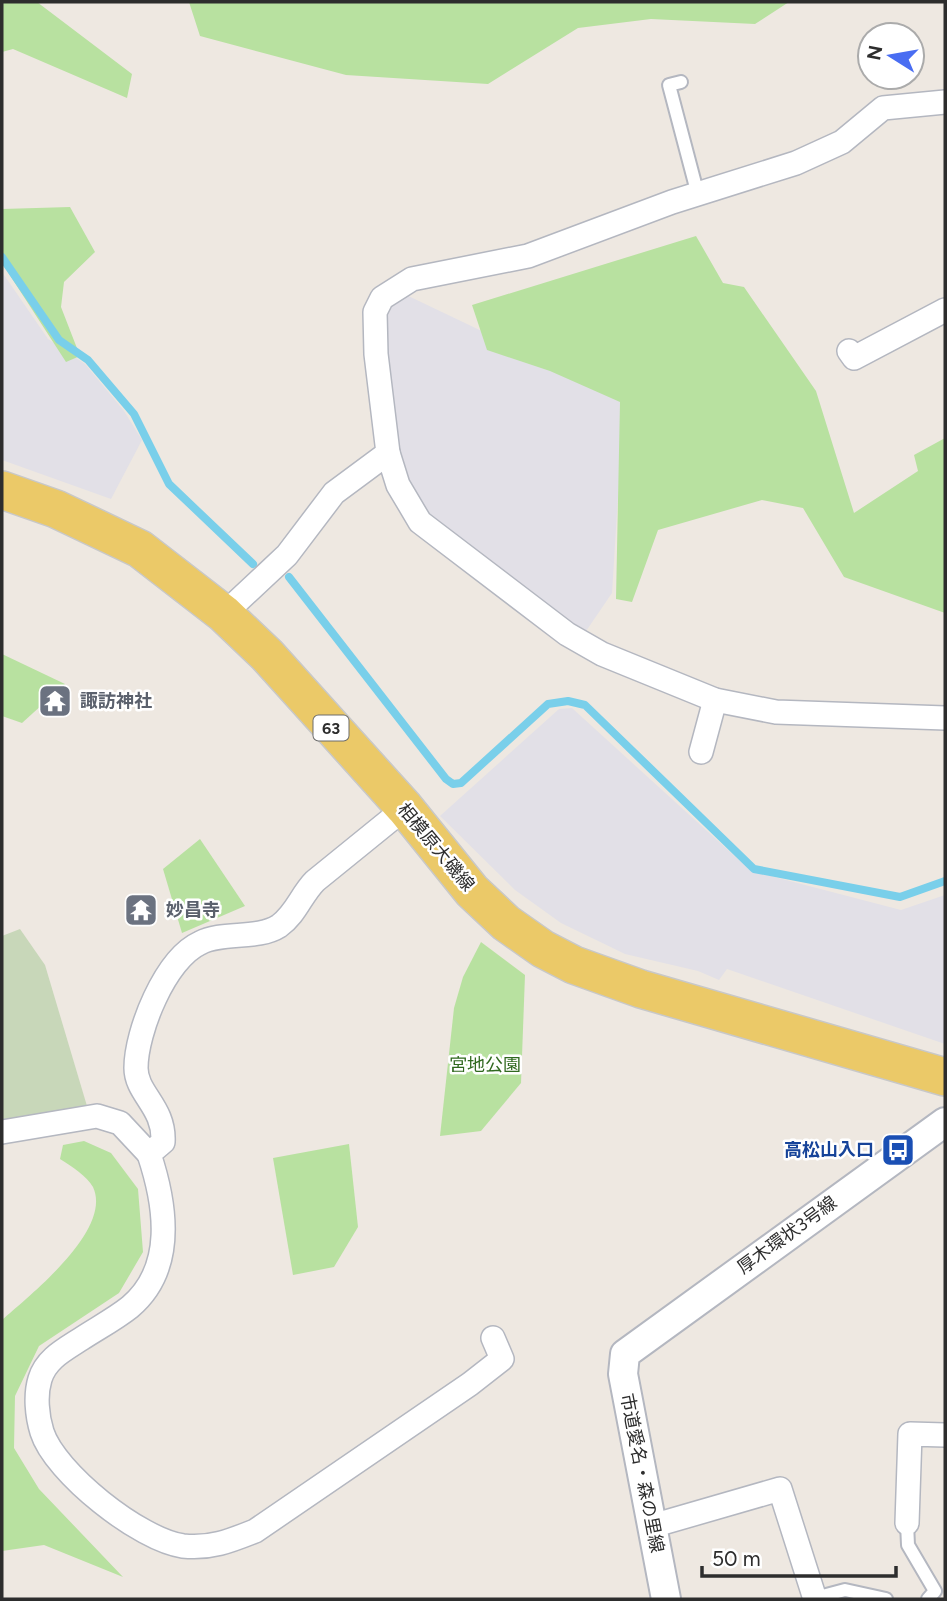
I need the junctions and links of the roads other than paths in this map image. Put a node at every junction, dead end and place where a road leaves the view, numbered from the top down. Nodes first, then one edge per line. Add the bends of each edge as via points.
1 (681, 82) dead end
2 (945, 102) edge
3 (698, 195) junction
4 (945, 310) edge
5 (849, 351) dead end
6 (388, 453) junction
7 (2, 490) edge
8 (224, 614) junction
9 (716, 700) junction
10 (945, 718) edge
11 (701, 752) dead end
12 (405, 808) junction
13 (945, 1077) edge
14 (945, 1122) edge
15 (2, 1132) edge
16 (149, 1154) junction
17 (494, 1338) dead end
18 (629, 1349) joint
19 (945, 1435) edge
20 (907, 1523) joint
21 (652, 1526) junction
22 (666, 1599) edge
23 (815, 1599) edge
24 (886, 1599) edge
25 (928, 1599) edge

1 - 3 lane via 669,85
2 - 3 street via 883,108 842,142
3 - 6 street via 528,256 412,279 382,298 375,312 376,354
4 - 5 street via 853,358
6 - 8 street via 334,493 287,555
6 - 9 street via 398,485 420,522 557,626 602,654
7 - 8 main road, 相模原大磯線 / 63 via 56,509 140,549
8 - 12 main road, 相模原大磯線 / 63
9 - 10 street via 776,712
9 - 11 street
12 - 13 main road, 相模原大磯線 / 63 via 472,891 543,949 641,989
12 - 16 street via 316,881 294,914 276,928 200,943 182,956 138,1042 135,1072 164,1125 163,1142
14 - 18 street, 厚木環状3号線
15 - 16 street via 97,1116 120,1123
16 - 17 street via 160,1187 164,1222 160,1263 148,1287 130,1307 51,1358 40,1379 37,1404 42,1434 58,1458 127,1524 181,1546 216,1546 255,1531 502,1359
18 - 21 street, 市道愛名・森の里線 via 624,1374
19 - 20 street via 910,1434
20 - 25 lane via 908,1545 935,1591
21 - 22 street, 市道愛名・森の里線
21 - 23 street via 780,1489
23 - 24 lane via 845,1590

